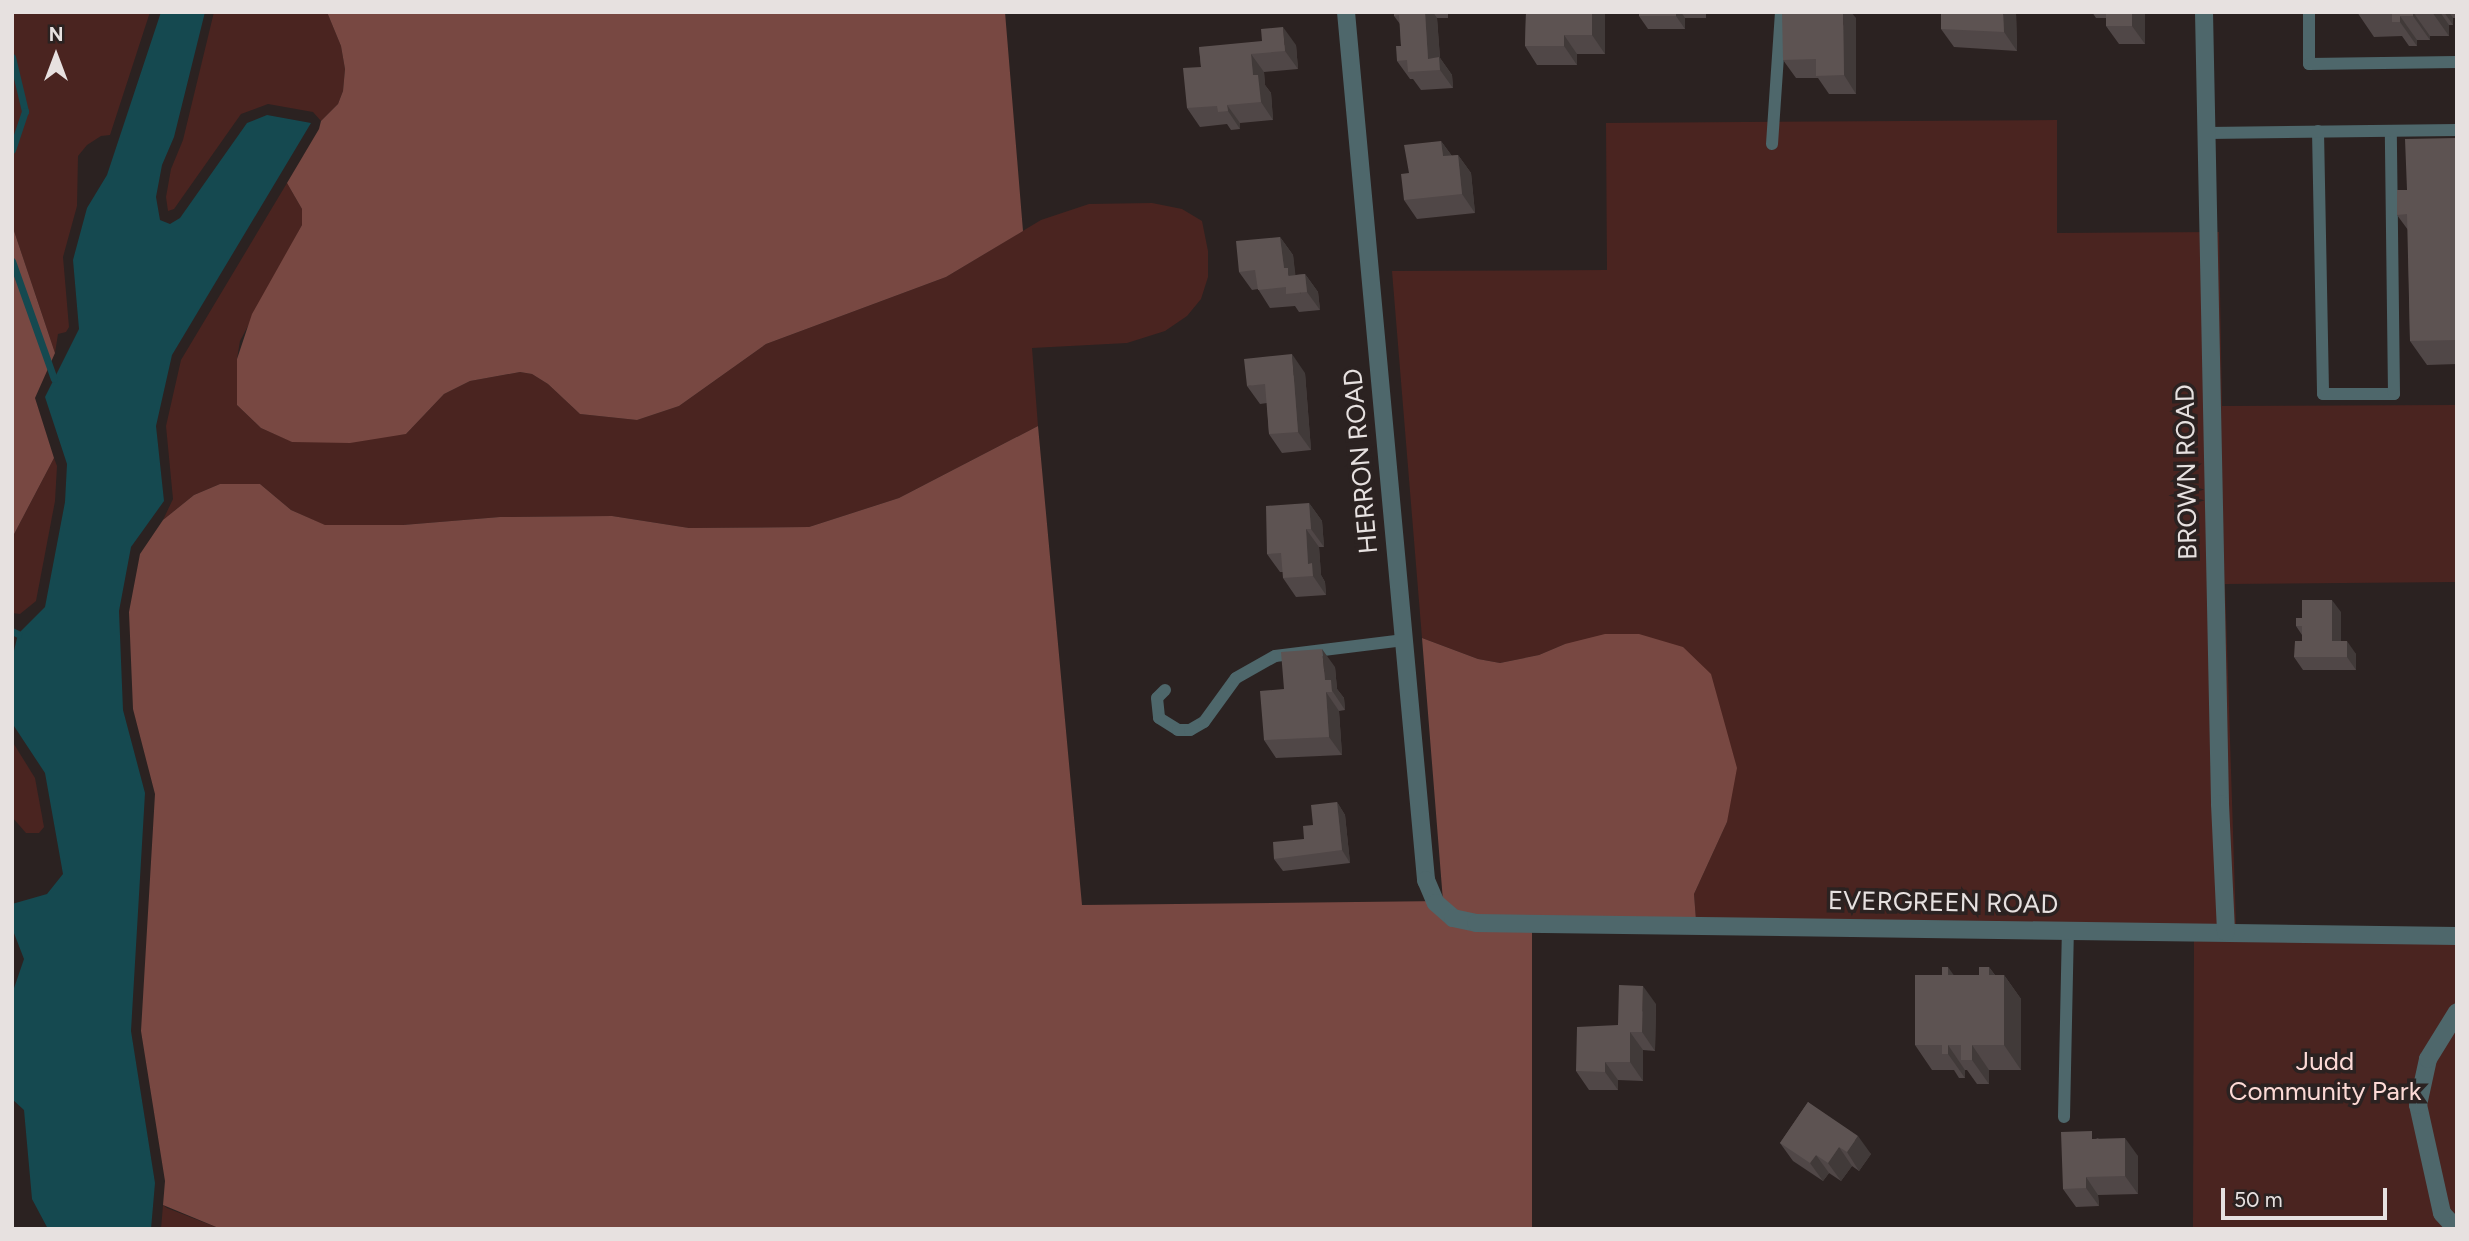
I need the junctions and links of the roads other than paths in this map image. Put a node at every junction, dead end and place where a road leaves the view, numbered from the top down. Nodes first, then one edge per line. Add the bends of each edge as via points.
1 (1346, 12) edge
2 (1781, 12) edge
3 (2204, 12) edge
4 (2309, 12) edge
5 (2457, 62) edge
6 (2457, 130) edge
7 (2318, 131) junction
8 (2391, 131) junction
9 (2207, 132) junction
10 (1772, 144) dead end
11 (1404, 640) junction
12 (1165, 690) dead end
13 (1436, 903) joint
14 (2068, 931) junction
15 (2226, 932) junction
16 (2457, 936) edge
17 (2457, 1012) edge
18 (2064, 1117) dead end
19 (2454, 1225) edge

1 - 11 street, HERRON ROAD
2 - 10 lane
3 - 9 street, BROWN ROAD
4 - 5 lane via 2309,64
6 - 8 lane
7 - 8 lane
7 - 8 lane via 2323,394 2394,394
7 - 9 lane
9 - 15 street, BROWN ROAD
11 - 12 lane via 1275,656 1236,678 1204,722 1190,730 1178,730 1159,718 1157,698
11 - 13 street, HERRON ROAD via 1426,880
13 - 14 street, EVERGREEN ROAD via 1453,918 1476,923
14 - 15 street, EVERGREEN ROAD
14 - 18 lane
15 - 16 street, EVERGREEN ROAD
17 - 19 street via 2428,1059 2418,1105 2442,1213

